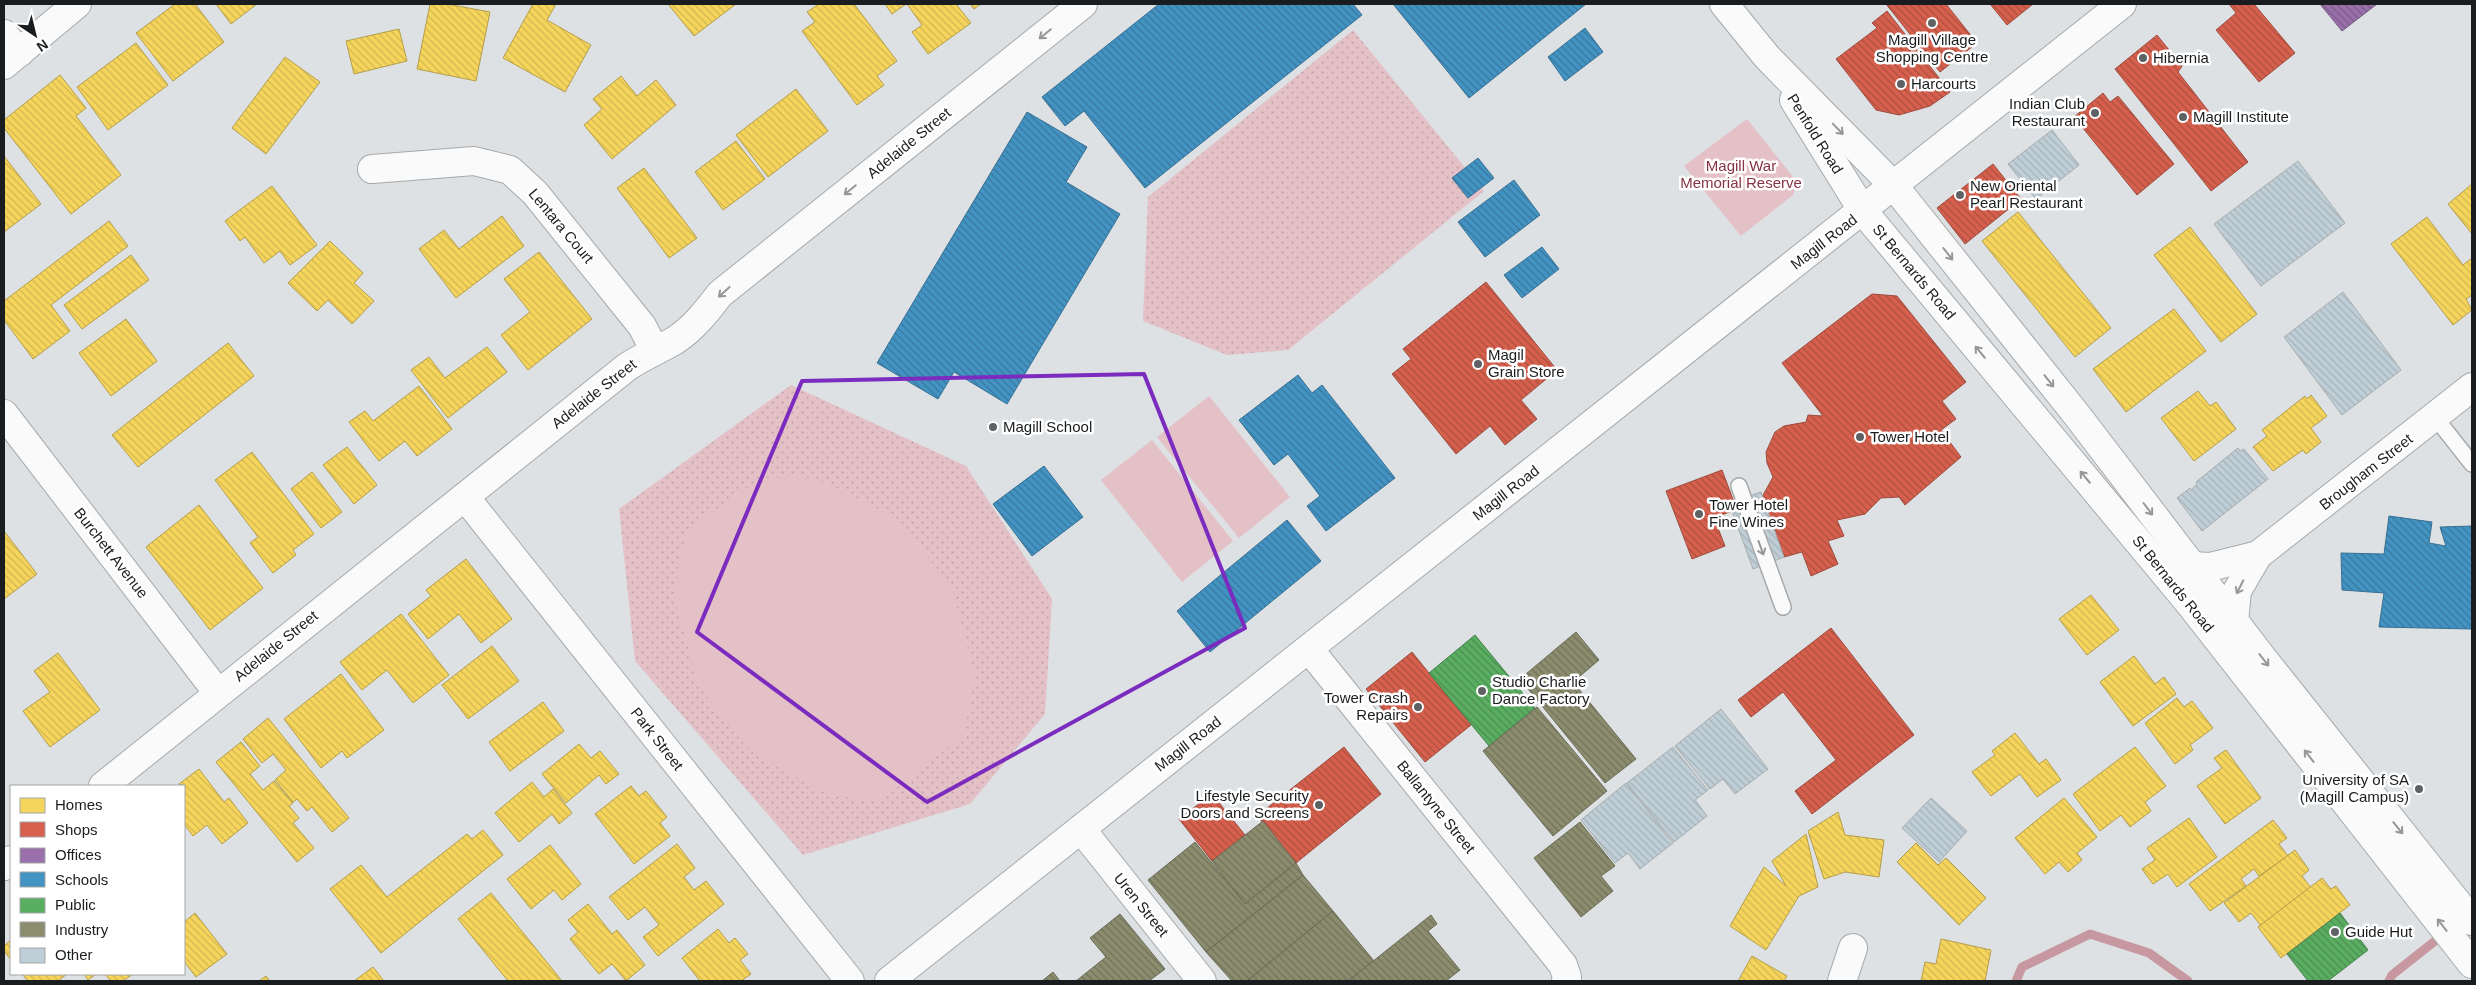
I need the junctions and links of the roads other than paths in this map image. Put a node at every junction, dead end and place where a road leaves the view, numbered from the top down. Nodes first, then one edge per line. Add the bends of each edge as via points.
1 (77, 4) edge
2 (1084, 4) edge
3 (1724, 4) edge
4 (2122, 4) edge
5 (9, 51) edge
6 (1767, 57) junction
7 (372, 169) dead end
8 (1894, 186) junction
9 (1863, 211) junction
10 (654, 349) junction
11 (2472, 387) edge
12 (4, 414) edge
13 (2435, 417) junction
14 (2472, 464) edge
15 (1739, 486) dead end
16 (465, 496) junction
17 (2258, 555) junction
18 (2192, 566) junction
19 (1783, 607) dead end
20 (2234, 622) junction
21 (1309, 648) junction
22 (218, 692) junction
23 (104, 785) edge
24 (1080, 829) junction
25 (2472, 921) edge
26 (1853, 948) dead end
27 (2472, 964) edge
28 (1564, 973) edge
29 (850, 981) edge
30 (889, 981) edge
31 (1202, 981) edge
32 (1842, 981) edge

1 - 5 main road
2 -> 10 main road, Adelaide Street via 720,294 697,322 674,340
3 - 6 main road, Penfold Road
4 - 8 main road, Magill Road
6 -> 8 main road, Penfold Road
6 - 9 main road, Penfold Road
7 - 10 main road, Lentara Court via 474,160 510,170 535,192 642,326
8 - 9 main road, Magill Road
8 -> 18 main road, St Bernards Road via 2076,414
9 - 21 main road, Magill Road
27 -> 9 main road, St Bernards Road via 2194,608
10 - 16 main road, Adelaide Street
11 - 13 main road, Brougham Street
12 - 22 main road, Burchett Avenue
13 - 14 lane
13 - 17 main road, Brougham Street
15 -> 19 lane
16 - 22 main road, Adelaide Street
16 - 29 main road, Park Street
17 - 18 main road, Brougham Street via 2210,567
17 -> 20 main road, Brougham Street via 2237,591
18 - 20 main road, St Bernards Road
20 -> 25 main road, St Bernards Road
21 - 24 main road, Magill Road
21 - 28 main road, Ballantyne Street
22 - 23 main road, Adelaide Street
24 - 30 main road, Magill Road
24 - 31 main road, Uren Street
26 - 32 main road

